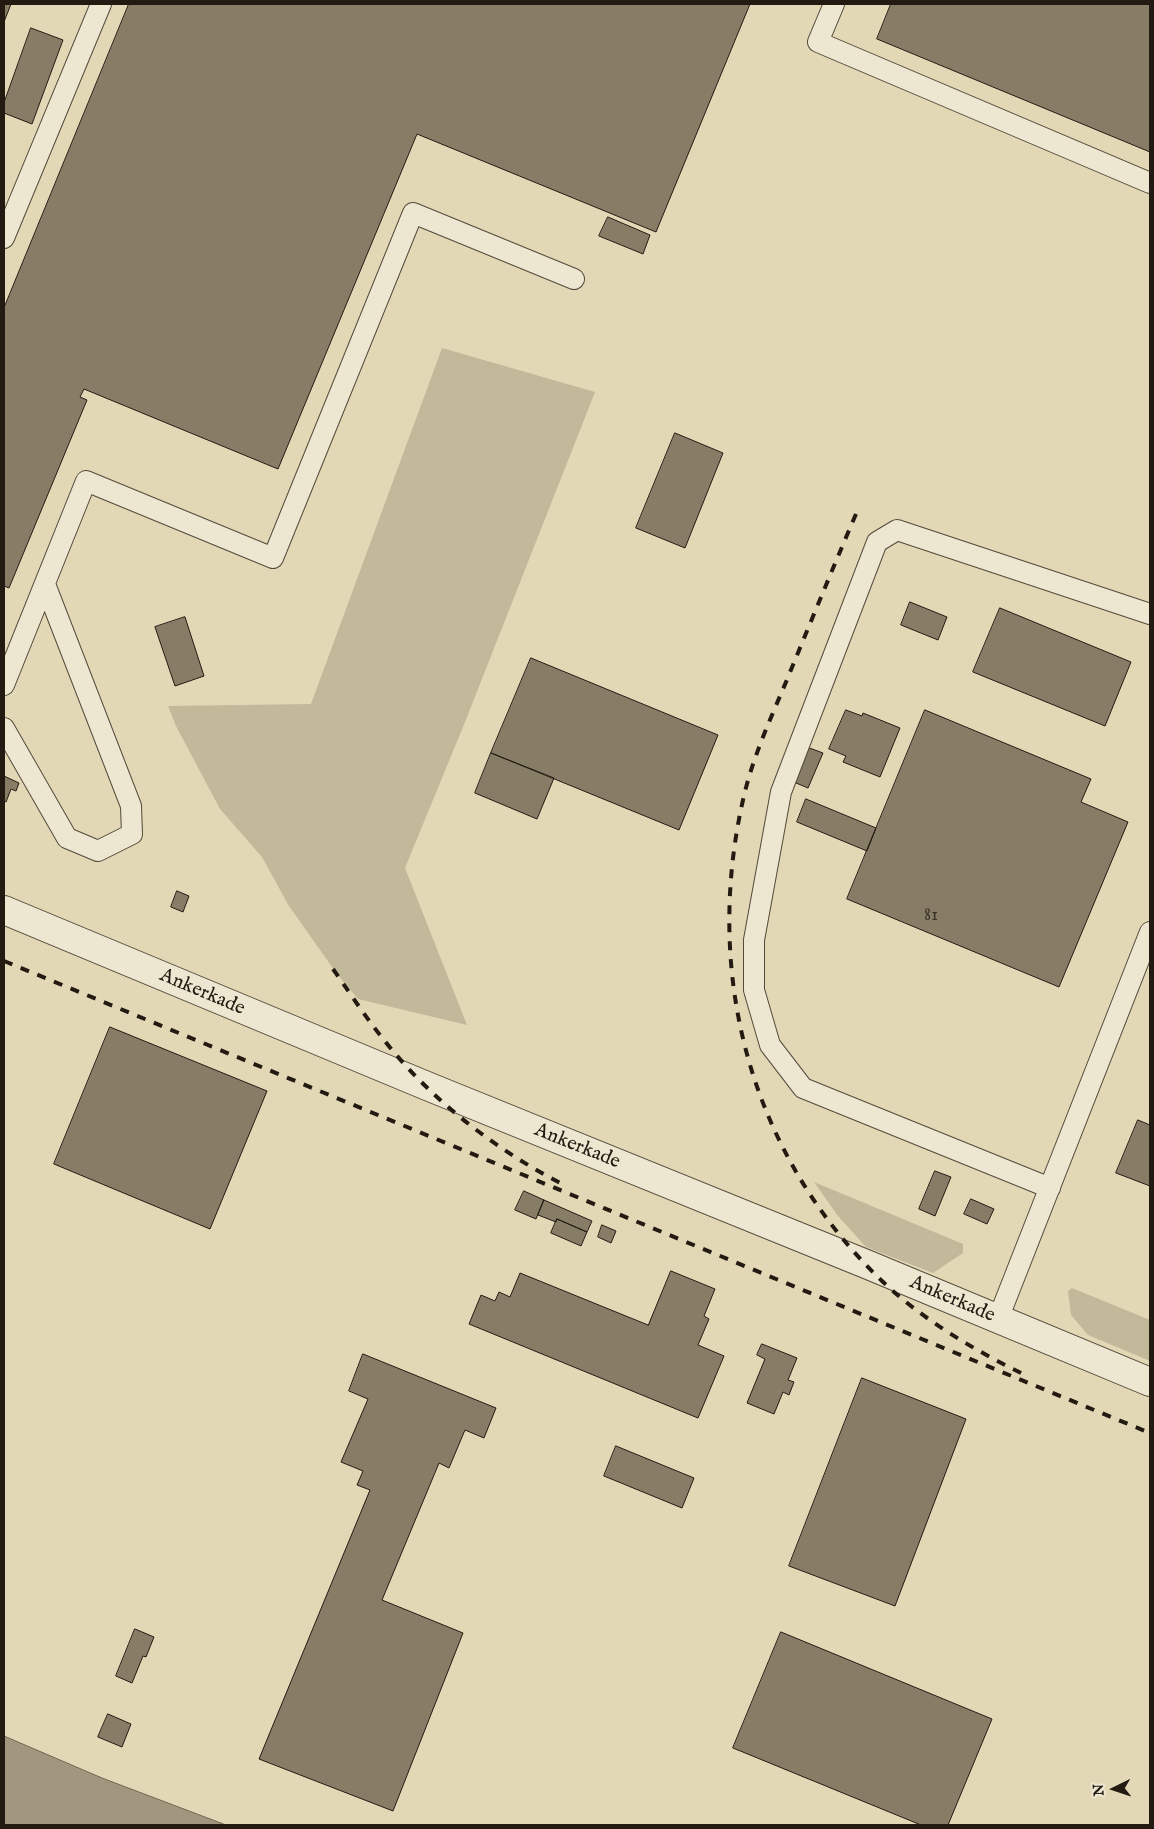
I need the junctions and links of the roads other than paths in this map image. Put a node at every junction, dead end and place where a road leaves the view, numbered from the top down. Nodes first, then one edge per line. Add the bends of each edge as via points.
1 (101, 4) edge
2 (834, 4) edge
3 (1150, 183) edge
4 (4, 238) edge
5 (574, 279) dead end
6 (45, 584) junction
7 (1150, 614) edge
8 (10, 653) edge
9 (4, 684) edge
10 (4, 728) edge
11 (4, 910) edge
12 (1150, 932) edge
13 (1050, 1188) junction
14 (998, 1319) junction
15 (1150, 1382) edge

1 - 4 lane
2 - 3 lane via 818,42
5 - 6 lane via 413,213 273,558 86,481
6 - 8 lane
6 - 10 lane via 131,806 132,834 98,851 67,838
7 - 13 lane via 897,530 876,542 781,792 755,932 754,990 770,1045 803,1088
8 - 9 lane
11 - 14 street, Ankerkade
12 - 13 lane
13 - 14 lane
14 - 15 street, Ankerkade

